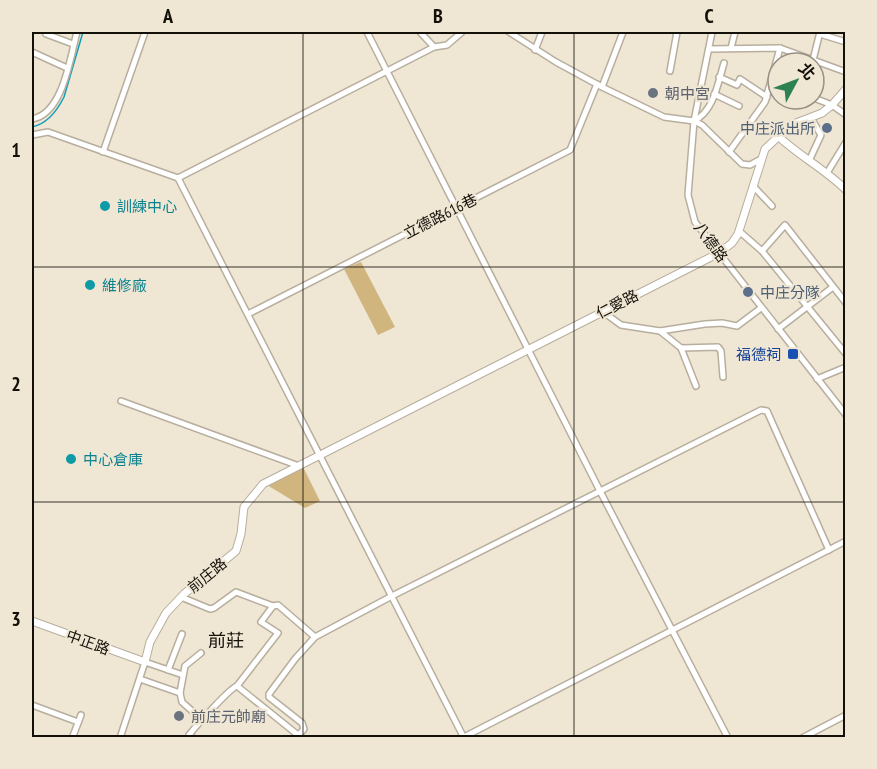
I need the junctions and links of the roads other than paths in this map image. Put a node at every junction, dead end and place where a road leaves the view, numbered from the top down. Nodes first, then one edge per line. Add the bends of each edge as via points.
1 (76, 32) edge
2 (144, 32) edge
3 (367, 32) edge
4 (420, 32) edge
5 (462, 32) edge
6 (509, 32) edge
7 (542, 32) edge
8 (623, 32) edge
9 (677, 32) edge
10 (712, 32) edge
11 (735, 32) edge
12 (820, 32) edge
13 (46, 34) dead end
14 (846, 42) edge
15 (73, 44) junction
16 (434, 47) junction
17 (731, 48) junction
18 (780, 48) junction
19 (709, 49) junction
20 (535, 50) junction
21 (779, 51) edge
22 (788, 51) edge
23 (815, 51) edge
24 (32, 52) edge
25 (724, 63) dead end
26 (826, 65) edge
27 (67, 68) junction
28 (387, 71) junction
29 (669, 71) dead end
30 (846, 72) edge
31 (719, 77) junction
32 (599, 86) junction
33 (846, 89) edge
34 (714, 94) junction
35 (766, 96) edge
36 (766, 100) edge
37 (826, 103) edge
38 (832, 105) junction
39 (739, 106) dead end
40 (846, 115) edge
41 (811, 118) junction
42 (32, 120) edge
43 (694, 121) junction
44 (32, 135) edge
45 (778, 136) junction
46 (846, 142) edge
47 (103, 152) junction
48 (729, 152) junction
49 (761, 159) junction
50 (809, 161) junction
51 (827, 173) junction
52 (178, 178) junction
53 (753, 186) junction
54 (846, 190) edge
55 (772, 206) dead end
56 (457, 208) junction
57 (739, 231) junction
58 (762, 250) junction
59 (719, 253) junction
60 (833, 287) junction
61 (846, 303) edge
62 (807, 307) junction
63 (761, 308) junction
64 (602, 311) junction
65 (248, 315) junction
66 (778, 329) junction
67 (660, 331) junction
68 (681, 348) junction
69 (528, 350) junction
70 (845, 353) edge
71 (846, 367) edge
72 (723, 377) dead end
73 (818, 379) junction
74 (696, 386) dead end
75 (121, 401) dead end
76 (846, 415) edge
77 (319, 455) junction
78 (299, 466) junction
79 (600, 491) junction
80 (846, 541) edge
81 (829, 550) junction
82 (392, 596) junction
83 (181, 597) junction
84 (273, 606) junction
85 (32, 621) edge
86 (672, 629) junction
87 (182, 634) dead end
88 (315, 637) junction
89 (201, 653) dead end
90 (145, 662) junction
91 (168, 670) junction
92 (183, 675) junction
93 (140, 679) junction
94 (237, 686) junction
95 (180, 693) junction
96 (32, 705) edge
97 (81, 715) dead end
98 (846, 716) edge
99 (201, 720) junction
100 (78, 722) junction
101 (191, 736) edge
102 (297, 736) edge
103 (463, 737) edge
104 (75, 738) edge
105 (120, 738) edge
106 (728, 738) edge
107 (802, 738) edge

1 - 15 street
2 - 47 street
3 - 28 street
4 - 16 street
5 - 16 street via 447,45
6 - 20 street
7 - 20 street
8 - 32 street, 立德路616巷
9 - 29 street
10 - 19 street, 八德路
11 - 17 street
12 - 14 street
12 - 23 street
13 - 15 street
15 - 27 street
16 - 28 street
17 - 18 street
17 - 19 street
18 - 21 street
18 - 22 street
19 - 43 street, 八德路
20 - 32 street
24 - 27 street
25 - 31 street
26 - 30 street
27 - 42 street via 57,101
28 - 52 street
28 - 56 street
31 - 34 street
31 - 35 street via 737,85 740,79
32 - 43 street via 664,117
32 - 56 street, 立德路616巷 via 570,150
33 - 38 street, 仁愛路
34 - 39 street
34 - 43 street via 702,117
36 - 48 street
37 - 38 street
38 - 40 street
38 - 41 street, 仁愛路
41 - 45 street, 仁愛路 via 791,125
41 - 50 street via 821,135
43 - 48 street
43 - 59 street, 八德路 via 687,195 695,222
44 - 47 street via 48,132
45 - 49 street, 仁愛路
45 - 50 street
46 - 51 street
47 - 52 street
48 - 49 street via 742,164 750,165
49 - 53 street, 仁愛路
50 - 51 street
51 - 54 street
52 - 65 street
53 - 55 street
53 - 57 street, 仁愛路
56 - 65 street, 立德路616巷
56 - 69 street
57 - 58 street
57 - 59 street, 仁愛路
58 - 60 street via 785,225
58 - 62 street
59 - 63 street, 八德路
59 - 64 street, 仁愛路
60 - 61 street
60 - 62 street
62 - 66 street
62 - 70 street
63 - 66 street, 八德路
63 - 67 street via 737,326 705,324
64 - 67 street via 621,325
64 - 69 street, 仁愛路
65 - 77 street
66 - 73 street, 八德路
67 - 68 street
68 - 72 street via 718,347
68 - 74 street
69 - 77 street, 仁愛路
69 - 79 street
71 - 73 street
73 - 76 street, 八德路
75 - 78 street
77 - 78 street, 前庄路
77 - 82 street
78 - 83 street, 前庄路 via 256,491 244,507 237,552
79 - 81 street via 765,409
79 - 82 street
79 - 86 street
80 - 81 street
81 - 86 street
82 - 88 street
82 - 103 street
83 - 84 street, 前庄路 via 210,609 236,592
83 - 90 street, 前庄路 via 158,626
84 - 88 street, 前庄路 via 278,605
84 - 94 street via 261,622 278,633
85 - 90 street, 中正路
86 - 103 street
86 - 106 street
87 - 91 street
88 - 102 street via 268,694 302,723 304,729
89 - 92 street via 187,663
90 - 91 street
90 - 93 street, 前庄路
91 - 92 street
92 - 95 street
93 - 95 street
93 - 105 street, 前庄路
94 - 99 street
94 - 102 street
95 - 99 street via 182,702
96 - 100 street
97 - 100 street
98 - 107 street
99 - 101 street
100 - 104 street

